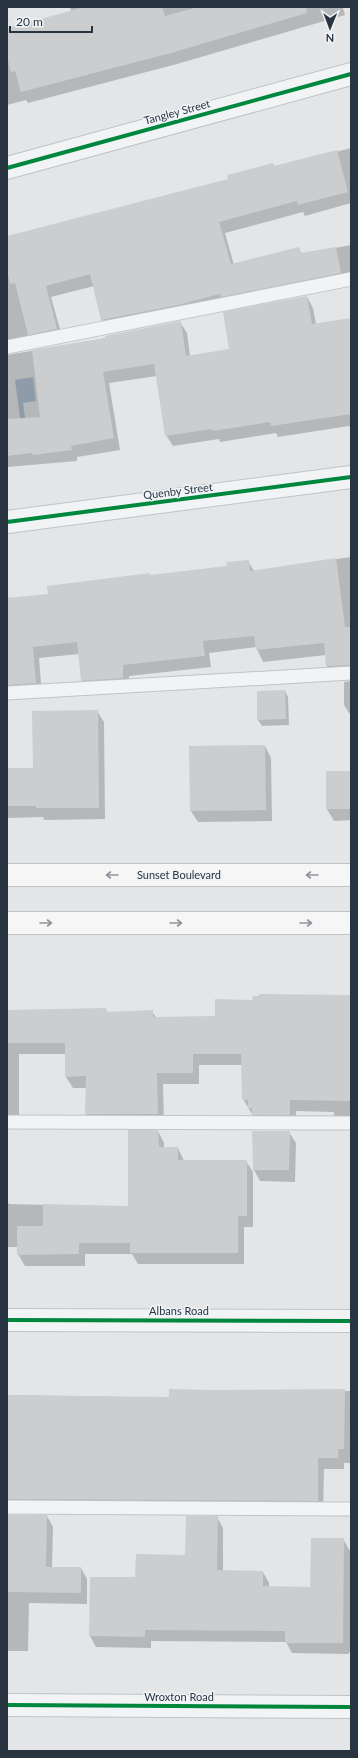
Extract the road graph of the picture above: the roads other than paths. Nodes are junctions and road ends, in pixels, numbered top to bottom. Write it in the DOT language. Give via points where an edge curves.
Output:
graph roads {
  1 [pos="351,74"];
  2 [pos="7,168"];
  3 [pos="351,279"];
  4 [pos="7,347"];
  5 [pos="351,477"];
  6 [pos="7,522"];
  7 [pos="351,673"];
  8 [pos="7,693"];
  9 [pos="7,875"];
  10 [pos="351,875"];
  11 [pos="7,923"];
  12 [pos="351,923"];
  13 [pos="7,1122"];
  14 [pos="351,1122"];
  15 [pos="7,1320"];
  16 [pos="351,1321"];
  17 [pos="7,1507"];
  18 [pos="351,1509"];
  19 [pos="7,1705"];
  20 [pos="351,1707"];
  1 -- 2 [label="street, Tangley Street"];
  3 -- 4 [label="lane"];
  5 -- 6 [label="street, Quenby Street"];
  7 -- 8 [label="lane"];
  10 -- 9 [label="street, Sunset Boulevard, one-way"];
  11 -- 12 [label="street, one-way"];
  13 -- 14 [label="lane"];
  15 -- 16 [label="street, Albans Road"];
  17 -- 18 [label="lane"];
  19 -- 20 [label="street, Wroxton Road"];
}
